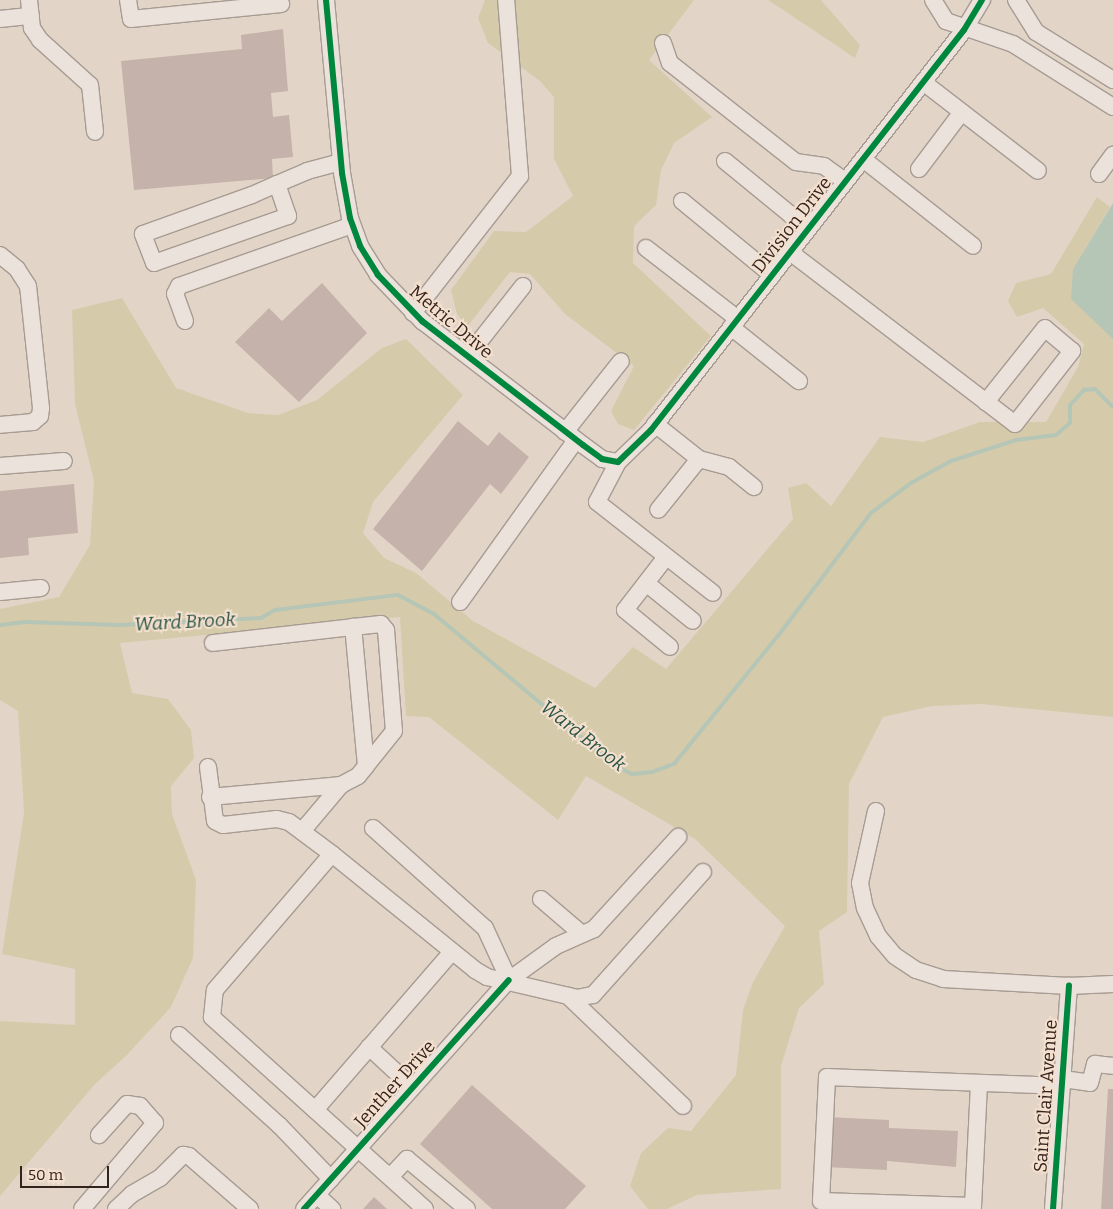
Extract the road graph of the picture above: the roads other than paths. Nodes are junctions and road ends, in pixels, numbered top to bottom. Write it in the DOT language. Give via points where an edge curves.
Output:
graph roads {
  1 [pos="128,0"];
  2 [pos="326,0"];
  3 [pos="506,0"];
  4 [pos="933,0"];
  5 [pos="982,0"];
  6 [pos="1016,0"];
  7 [pos="280,4"];
  8 [pos="30,8"];
  9 [pos="0,19"];
  10 [pos="964,30"];
  11 [pos="664,43"];
  12 [pos="1113,80"];
  13 [pos="923,82"];
  14 [pos="1113,107"];
  15 [pos="962,112"];
  16 [pos="95,132"];
  17 [pos="1113,155"];
  18 [pos="862,159"];
  19 [pos="724,161"];
  20 [pos="341,162"];
  21 [pos="919,169"];
  22 [pos="1038,171"];
  23 [pos="1099,174"];
  24 [pos="845,181"];
  25 [pos="277,184"];
  26 [pos="682,201"];
  27 [pos="352,225"];
  28 [pos="808,230"];
  29 [pos="973,246"];
  30 [pos="646,248"];
  31 [pos="790,252"];
  32 [pos="0,255"];
  33 [pos="772,275"];
  34 [pos="523,286"];
  35 [pos="413,313"];
  36 [pos="185,321"];
  37 [pos="735,323"];
  38 [pos="468,356"];
  39 [pos="621,361"];
  40 [pos="799,381"];
  41 [pos="986,402"];
  42 [pos="656,424"];
  43 [pos="0,425"];
  44 [pos="571,436"];
  45 [pos="700,459"];
  46 [pos="64,461"];
  47 [pos="618,462"];
  48 [pos="0,466"];
  49 [pos="754,487"];
  50 [pos="658,510"];
  51 [pos="666,557"];
  52 [pos="646,583"];
  53 [pos="41,588"];
  54 [pos="0,592"];
  55 [pos="713,594"];
  56 [pos="460,602"];
  57 [pos="693,621"];
  58 [pos="353,628"];
  59 [pos="212,643"];
  60 [pos="670,647"];
  61 [pos="366,766"];
  62 [pos="208,767"];
  63 [pos="341,784"];
  64 [pos="210,796"];
  65 [pos="876,811"];
  66 [pos="373,828"];
  67 [pos="303,830"];
  68 [pos="678,837"];
  69 [pos="332,854"];
  70 [pos="703,872"];
  71 [pos="541,899"];
  72 [pos="582,934"];
  73 [pos="451,953"];
  74 [pos="509,980"];
  75 [pos="1113,984"];
  76 [pos="1069,986"];
  77 [pos="568,996"];
  78 [pos="179,1035"];
  79 [pos="369,1047"];
  80 [pos="1113,1066"];
  81 [pos="1062,1083"];
  82 [pos="979,1084"];
  83 [pos="412,1087"];
  84 [pos="683,1106"];
  85 [pos="315,1110"];
  86 [pos="99,1135"];
  87 [pos="358,1148"];
  88 [pos="390,1178"];
  89 [pos="331,1179"];
  90 [pos="317,1195"];
  91 [pos="82,1209"];
  92 [pos="116,1209"];
  93 [pos="250,1209"];
  94 [pos="304,1209"];
  95 [pos="332,1209"];
  96 [pos="425,1209"];
  97 [pos="467,1209"];
  98 [pos="1054,1209"];
  1 -- 7 [label="street" via="131,19"];
  2 -- 20 [label="street, Metric Drive"];
  3 -- 35 [label="street" via="520,176"];
  4 -- 10 [label="street" via="946,21"];
  5 -- 10 [label="street, Division Drive"];
  6 -- 12 [label="street" via="1036,32"];
  8 -- 9 [label="street"];
  8 -- 16 [label="street" via="32,28 40,40 90,85"];
  10 -- 13 [label="street, Division Drive"];
  10 -- 14 [label="street" via="1013,44"];
  11 -- 24 [label="street" via="670,64 796,162 824,166"];
  13 -- 15 [label="street"];
  13 -- 18 [label="street, Division Drive"];
  15 -- 21 [label="street"];
  15 -- 22 [label="street"];
  17 -- 23 [label="street"];
  18 -- 24 [label="street, Division Drive"];
  18 -- 29 [label="street"];
  19 -- 28 [label="street"];
  20 -- 25 [label="street"];
  20 -- 27 [label="street, Metric Drive"];
  24 -- 28 [label="street, Division Drive"];
  25 -- 25 [label="street" via="143,234 154,263 288,216"];
  26 -- 33 [label="street"];
  27 -- 35 [label="street, Metric Drive" via="378,275"];
  27 -- 36 [label="street" via="179,286 175,294"];
  28 -- 31 [label="street, Division Drive"];
  30 -- 37 [label="street"];
  31 -- 33 [label="street, Division Drive"];
  31 -- 41 [label="street"];
  32 -- 43 [label="street" via="17,269 28,286 40,416 33,422"];
  33 -- 37 [label="street, Division Drive"];
  34 -- 38 [label="street"];
  35 -- 38 [label="street, Metric Drive"];
  37 -- 40 [label="street"];
  37 -- 42 [label="street, Division Drive"];
  38 -- 44 [label="street, Metric Drive"];
  39 -- 44 [label="street"];
  41 -- 41 [label="street" via="1015,424 1072,351 1045,328"];
  42 -- 45 [label="street"];
  42 -- 47 [label="street, Division Drive"];
  44 -- 47 [label="street, Metric Drive" via="602,459"];
  44 -- 56 [label="street"];
  45 -- 49 [label="street" via="729,467"];
  45 -- 50 [label="street"];
  46 -- 48 [label="street"];
  47 -- 51 [label="street, Division Drive" via="597,502"];
  51 -- 52 [label="street"];
  51 -- 55 [label="street"];
  52 -- 57 [label="street"];
  52 -- 60 [label="street" via="625,610"];
  53 -- 54 [label="street"];
  58 -- 59 [label="street"];
  58 -- 61 [label="street"];
  58 -- 61 [label="street" via="381,624 386,630 394,731"];
  61 -- 63 [label="street" via="358,776"];
  62 -- 64 [label="street"];
  63 -- 64 [label="street"];
  63 -- 67 [label="street"];
  64 -- 67 [label="street" via="215,821 223,825 277,819"];
  65 -- 76 [label="street" via="860,883 865,908 878,936 895,956 916,970 943,979"];
  66 -- 74 [label="street" via="486,928"];
  67 -- 69 [label="street"];
  68 -- 72 [label="street, Jenther Drive" via="594,929"];
  69 -- 73 [label="street"];
  69 -- 85 [label="street" via="215,990 211,1006 212,1017"];
  70 -- 77 [label="street" via="593,995"];
  71 -- 72 [label="street"];
  72 -- 74 [label="street, Jenther Drive" via="556,946"];
  73 -- 74 [label="street" via="488,977"];
  73 -- 79 [label="street"];
  74 -- 77 [label="street"];
  74 -- 83 [label="street, Jenther Drive"];
  75 -- 76 [label="street"];
  76 -- 81 [label="street, Saint Clair Avenue"];
  77 -- 84 [label="street"];
  78 -- 89 [label="street" via="279,1125"];
  79 -- 83 [label="street"];
  79 -- 85 [label="street"];
  80 -- 81 [label="street" via="1095,1064 1090,1084"];
  81 -- 82 [label="street"];
  81 -- 98 [label="street, Saint Clair Avenue"];
  82 -- 82 [label="street" via="827,1077 821,1201 973,1206"];
  83 -- 87 [label="street, Jenther Drive"];
  85 -- 87 [label="street"];
  86 -- 91 [label="street" via="131,1103 140,1106 156,1123"];
  87 -- 88 [label="street"];
  87 -- 89 [label="street, Jenther Drive"];
  88 -- 96 [label="street"];
  88 -- 97 [label="street" via="407,1159"];
  89 -- 90 [label="street, Jenther Drive"];
  90 -- 94 [label="street, Jenther Drive"];
  90 -- 95 [label="street"];
  92 -- 93 [label="street" via="132,1194 160,1178 183,1155 190,1156"];
}
